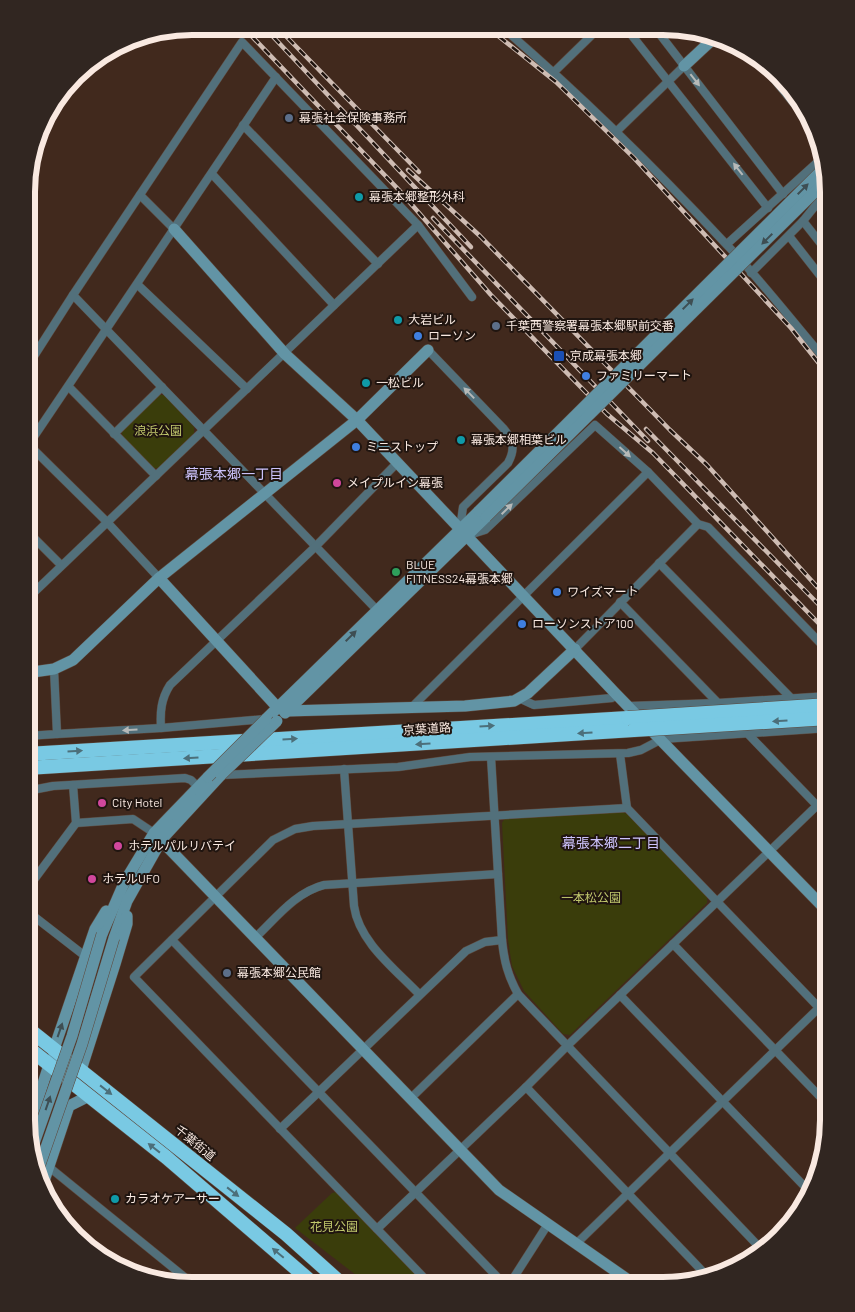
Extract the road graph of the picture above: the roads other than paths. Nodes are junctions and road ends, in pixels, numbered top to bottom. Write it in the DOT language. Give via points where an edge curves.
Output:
graph roads {
  1 [pos="511,35"];
  2 [pos="593,35"];
  3 [pos="632,35"];
  4 [pos="660,35"];
  5 [pos="710,42"];
  6 [pos="684,66"];
  7 [pos="554,72"];
  8 [pos="276,77"];
  9 [pos="668,81"];
  10 [pos="243,125"];
  11 [pos="617,131"];
  12 [pos="819,172"];
  13 [pos="212,174"];
  14 [pos="819,174"];
  15 [pos="783,194"];
  16 [pos="140,195"];
  17 [pos="820,200"];
  18 [pos="768,208"];
  19 [pos="803,221"];
  20 [pos="418,225"];
  21 [pos="174,229"];
  22 [pos="789,236"];
  23 [pos="820,243"];
  24 [pos="727,244"];
  25 [pos="378,264"];
  26 [pos="751,273"];
  27 [pos="820,276"];
  28 [pos="138,285"];
  29 [pos="74,295"];
  30 [pos="472,297"];
  31 [pos="334,305"];
  32 [pos="107,331"];
  33 [pos="428,350"];
  34 [pos="285,354"];
  35 [pos="820,354"];
  36 [pos="35,355"];
  37 [pos="69,387"];
  38 [pos="162,387"];
  39 [pos="247,389"];
  40 [pos="357,420"];
  41 [pos="203,430"];
  42 [pos="114,434"];
  43 [pos="35,435"];
  44 [pos="35,452"];
  45 [pos="397,463"];
  46 [pos="648,472"];
  47 [pos="156,476"];
  48 [pos="264,493"];
  49 [pos="107,522"];
  50 [pos="698,524"];
  51 [pos="464,532"];
  52 [pos="35,539"];
  53 [pos="315,547"];
  54 [pos="659,563"];
  55 [pos="61,565"];
  56 [pos="159,578"];
  57 [pos="35,591"];
  58 [pos="523,595"];
  59 [pos="620,602"];
  60 [pos="376,610"];
  61 [pos="216,639"];
  62 [pos="820,643"];
  63 [pos="574,649"];
  64 [pos="54,669"];
  65 [pos="35,672"];
  66 [pos="616,694"];
  67 [pos="820,696"];
  68 [pos="791,698"];
  69 [pos="521,699"];
  70 [pos="718,703"];
  71 [pos="413,706"];
  72 [pos="820,706"];
  73 [pos="283,709"];
  74 [pos="630,718"];
  75 [pos="272,720"];
  76 [pos="820,725"];
  77 [pos="820,726"];
  78 [pos="161,728"];
  79 [pos="747,733"];
  80 [pos="57,734"];
  81 [pos="35,735"];
  82 [pos="662,739"];
  83 [pos="35,754"];
  84 [pos="620,754"];
  85 [pos="492,757"];
  86 [pos="90,764"];
  87 [pos="35,767"];
  88 [pos="344,769"];
  89 [pos="35,775"];
  90 [pos="221,775"];
  91 [pos="73,785"];
  92 [pos="198,787"];
  93 [pos="35,789"];
  94 [pos="820,802"];
  95 [pos="817,805"];
  96 [pos="626,808"];
  97 [pos="820,808"];
  98 [pos="495,815"];
  99 [pos="76,823"];
  100 [pos="349,824"];
  101 [pos="158,836"];
  102 [pos="770,851"];
  103 [pos="498,874"];
  104 [pos="35,878"];
  105 [pos="352,884"];
  106 [pos="217,897"];
  107 [pos="122,901"];
  108 [pos="717,901"];
  109 [pos="820,904"];
  110 [pos="35,917"];
  111 [pos="256,937"];
  112 [pos="172,940"];
  113 [pos="502,940"];
  114 [pos="673,944"];
  115 [pos="85,956"];
  116 [pos="420,994"];
  117 [pos="518,994"];
  118 [pos="620,995"];
  119 [pos="820,1008"];
  120 [pos="35,1034"];
  121 [pos="567,1046"];
  122 [pos="54,1049"];
  123 [pos="364,1049"];
  124 [pos="775,1050"];
  125 [pos="35,1054"];
  126 [pos="48,1065"];
  127 [pos="81,1070"];
  128 [pos="62,1076"];
  129 [pos="526,1087"];
  130 [pos="318,1092"];
  131 [pos="89,1096"];
  132 [pos="820,1097"];
  133 [pos="410,1098"];
  134 [pos="723,1102"];
  135 [pos="35,1107"];
  136 [pos="280,1129"];
  137 [pos="36,1137"];
  138 [pos="460,1149"];
  139 [pos="669,1153"];
  140 [pos="41,1162"];
  141 [pos="49,1166"];
  142 [pos="46,1176"];
  143 [pos="805,1187"];
  144 [pos="415,1192"];
  145 [pos="627,1192"];
  146 [pos="548,1224"];
  147 [pos="377,1229"];
  148 [pos="576,1244"];
  149 [pos="758,1246"];
  150 [pos="703,1272"];
  151 [pos="184,1277"];
  152 [pos="306,1277"];
  153 [pos="334,1277"];
  154 [pos="423,1277"];
  155 [pos="497,1277"];
  156 [pos="514,1277"];
  157 [pos="624,1277"];
  1 -- 7 [label="street"];
  2 -- 7 [label="street"];
  3 -- 9 [label="street"];
  4 -- 6 [label="street"];
  5 -- 6 [label="street"];
  6 -- 9 [label="street"];
  6 -- 15 [label="street, one-way"];
  7 -- 11 [label="street"];
  8 -- 10 [label="street"];
  8 -- 16 [label="street" via="242,42"];
  8 -- 20 [label="street"];
  9 -- 11 [label="street"];
  18 -- 9 [label="street, one-way"];
  10 -- 13 [label="street"];
  10 -- 25 [label="street"];
  11 -- 24 [label="street"];
  12 -- 15 [label="street, one-way"];
  13 -- 21 [label="street"];
  13 -- 31 [label="street"];
  14 -- 51 [label="street, bridge"];
  15 -- 18 [label="street"];
  16 -- 21 [label="street"];
  16 -- 29 [label="street"];
  17 -- 19 [label="street"];
  18 -- 24 [label="street"];
  19 -- 22 [label="street"];
  19 -- 23 [label="street"];
  20 -- 25 [label="street"];
  20 -- 30 [label="street"];
  21 -- 28 [label="street"];
  21 -- 34 [label="street"];
  22 -- 26 [label="street"];
  22 -- 27 [label="street"];
  24 -- 26 [label="street"];
  25 -- 31 [label="street"];
  26 -- 35 [label="street"];
  28 -- 32 [label="street"];
  28 -- 39 [label="street"];
  29 -- 32 [label="street"];
  29 -- 36 [label="street"];
  31 -- 34 [label="street"];
  32 -- 37 [label="street"];
  32 -- 38 [label="street"];
  33 -- 40 [label="street"];
  51 -- 33 [label="street, one-way" via="463,507 508,462 513,448 511,438 503,428"];
  34 -- 39 [label="street"];
  34 -- 40 [label="street"];
  37 -- 42 [label="street"];
  37 -- 43 [label="street"];
  38 -- 41 [label="street"];
  38 -- 42 [label="street"];
  39 -- 41 [label="street"];
  40 -- 45 [label="street"];
  40 -- 48 [label="street"];
  41 -- 47 [label="street"];
  41 -- 48 [label="street"];
  42 -- 47 [label="street"];
  44 -- 49 [label="street"];
  45 -- 51 [label="street"];
  45 -- 53 [label="street"];
  46 -- 50 [label="street"];
  51 -- 46 [label="street, one-way" via="485,530 595,425"];
  46 -- 58 [label="street"];
  47 -- 49 [label="street"];
  48 -- 53 [label="street"];
  48 -- 56 [label="street"];
  49 -- 55 [label="street"];
  49 -- 56 [label="street"];
  50 -- 54 [label="street"];
  50 -- 62 [label="street" via="708,527"];
  51 -- 58 [label="street"];
  51 -- 60 [label="street"];
  51 -- 73 [label="street"];
  52 -- 55 [label="street"];
  53 -- 60 [label="street"];
  53 -- 61 [label="street"];
  54 -- 59 [label="street"];
  54 -- 68 [label="street"];
  55 -- 57 [label="street"];
  56 -- 61 [label="street"];
  56 -- 64 [label="street" via="80,654"];
  58 -- 63 [label="street"];
  58 -- 71 [label="street"];
  59 -- 63 [label="street"];
  59 -- 70 [label="street"];
  73 -- 60 [label="street, one-way"];
  61 -- 73 [label="street"];
  61 -- 78 [label="street" via="170,685 161,707"];
  63 -- 66 [label="street"];
  63 -- 69 [label="street"];
  64 -- 65 [label="street"];
  64 -- 80 [label="street"];
  66 -- 69 [label="street" via="612,698 534,705"];
  66 -- 74 [label="street"];
  67 -- 68 [label="street"];
  68 -- 70 [label="street"];
  69 -- 71 [label="street" via="465,706"];
  70 -- 74 [label="street"];
  71 -- 73 [label="street"];
  72 -- 74 [label="highway, 京葉道路, bridge"];
  73 -- 75 [label="street"];
  76 -- 74 [label="highway, 京葉道路, one-way, bridge"];
  74 -- 82 [label="street"];
  83 -- 74 [label="highway, 京葉道路, one-way"];
  74 -- 86 [label="highway, 京葉道路, one-way"];
  75 -- 78 [label="street"];
  75 -- 90 [label="street, bridge"];
  75 -- 92 [label="street, bridge"];
  77 -- 79 [label="street"];
  78 -- 80 [label="street, one-way"];
  79 -- 82 [label="street"];
  79 -- 95 [label="street"];
  80 -- 81 [label="street"];
  82 -- 84 [label="street" via="641,750"];
  82 -- 102 [label="street"];
  84 -- 85 [label="street"];
  84 -- 96 [label="street"];
  85 -- 88 [label="street"];
  85 -- 98 [label="street"];
  86 -- 87 [label="highway, 京葉道路"];
  86 -- 89 [label="highway" via="78,770"];
  88 -- 90 [label="street"];
  88 -- 100 [label="street"];
  90 -- 101 [label="street"];
  91 -- 92 [label="street" via="185,778"];
  91 -- 93 [label="street"];
  91 -- 99 [label="street"];
  92 -- 101 [label="street"];
  94 -- 95 [label="street"];
  95 -- 97 [label="street"];
  95 -- 102 [label="street"];
  96 -- 98 [label="street"];
  96 -- 108 [label="street"];
  98 -- 100 [label="street"];
  98 -- 103 [label="street"];
  99 -- 101 [label="street" via="133,819"];
  99 -- 104 [label="street"];
  100 -- 105 [label="street"];
  100 -- 106 [label="street" via="304,827 282,835 273,840"];
  101 -- 106 [label="street"];
  101 -- 107 [label="street"];
  102 -- 108 [label="street"];
  102 -- 109 [label="street"];
  103 -- 105 [label="street"];
  103 -- 113 [label="street"];
  105 -- 111 [label="street" via="324,885 310,890 298,897"];
  105 -- 116 [label="street" via="355,913 364,936"];
  106 -- 111 [label="street"];
  106 -- 112 [label="street"];
  107 -- 115 [label="street" via="107,909"];
  107 -- 127 [label="street" via="127,924"];
  137 -- 107 [label="street, one-way, bridge" via="72,1036 102,934"];
  107 -- 140 [label="street, bridge" via="82,1044"];
  108 -- 114 [label="street"];
  108 -- 119 [label="street"];
  110 -- 115 [label="street"];
  111 -- 123 [label="street"];
  112 -- 130 [label="street"];
  112 -- 136 [label="street" via="134,977"];
  113 -- 116 [label="street" via="485,942 466,951"];
  113 -- 117 [label="street" via="506,967"];
  114 -- 118 [label="street"];
  114 -- 124 [label="street"];
  122 -- 115 [label="street, one-way"];
  116 -- 123 [label="street"];
  117 -- 121 [label="street"];
  117 -- 133 [label="street"];
  118 -- 121 [label="street"];
  118 -- 134 [label="street"];
  119 -- 124 [label="street"];
  120 -- 122 [label="highway, 千葉街道"];
  121 -- 129 [label="street"];
  121 -- 139 [label="street"];
  122 -- 127 [label="highway, 千葉街道"];
  122 -- 128 [label="street"];
  123 -- 130 [label="street"];
  123 -- 133 [label="street"];
  124 -- 132 [label="street"];
  124 -- 134 [label="street"];
  125 -- 126 [label="highway"];
  126 -- 128 [label="highway"];
  126 -- 135 [label="street"];
  127 -- 153 [label="highway, 千葉街道, one-way" via="286,1234"];
  128 -- 131 [label="highway"];
  129 -- 138 [label="street"];
  129 -- 145 [label="street"];
  130 -- 136 [label="street"];
  130 -- 144 [label="street"];
  131 -- 141 [label="street" via="69,1106"];
  152 -- 131 [label="highway, one-way" via="166,1157"];
  133 -- 138 [label="street"];
  134 -- 139 [label="street"];
  134 -- 143 [label="street"];
  136 -- 147 [label="street"];
  138 -- 144 [label="street"];
  138 -- 146 [label="street" via="499,1190"];
  139 -- 145 [label="street"];
  139 -- 149 [label="street"];
  141 -- 142 [label="street"];
  141 -- 151 [label="street"];
  144 -- 147 [label="street"];
  144 -- 155 [label="street"];
  145 -- 148 [label="street"];
  145 -- 150 [label="street"];
  146 -- 148 [label="street"];
  146 -- 156 [label="street"];
  147 -- 154 [label="street"];
  148 -- 157 [label="street"];
}
